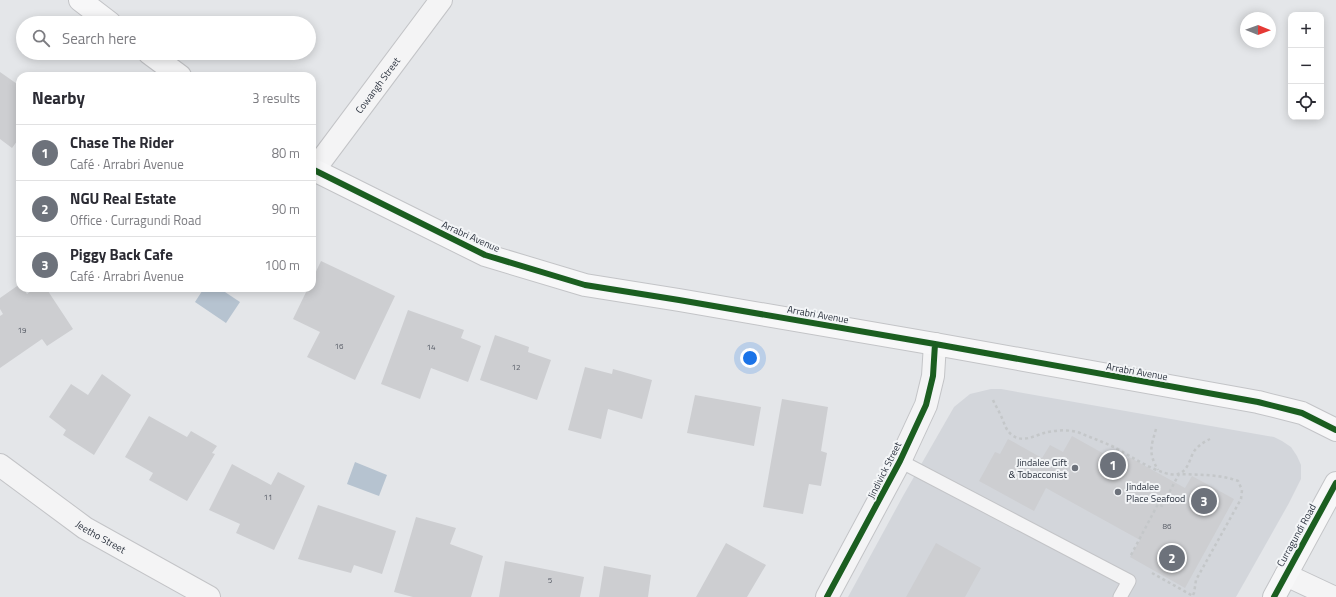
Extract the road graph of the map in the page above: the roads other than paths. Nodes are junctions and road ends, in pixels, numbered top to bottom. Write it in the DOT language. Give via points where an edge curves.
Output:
graph roads {
  1 [pos="80,0"];
  2 [pos="441,0"];
  3 [pos="101,16"];
  4 [pos="158,60"];
  5 [pos="175,72"];
  6 [pos="316,166"];
  7 [pos="316,171"];
  8 [pos="936,344"];
  9 [pos="1336,430"];
  10 [pos="900,461"];
  11 [pos="0,465"];
  12 [pos="1336,483"];
  13 [pos="1286,575"];
  14 [pos="209,597"];
  15 [pos="827,597"];
  16 [pos="1120,597"];
  17 [pos="1274,597"];
  18 [pos="1333,597"];
  1 -- 3 [label="street"];
  2 -- 6 [label="street, Cowangh Street"];
  4 -- 5 [label="street"];
  7 -- 8 [label="street, Arrabri Avenue" via="485,255 585,285"];
  8 -- 9 [label="street, Arrabri Avenue" via="1258,402 1302,413"];
  8 -- 10 [label="street, Jindivick Street" via="933,376 926,405"];
  10 -- 15 [label="street, Jindivick Street"];
  10 -- 16 [label="lane" via="1129,581"];
  11 -- 14 [label="street, Jeetho Street" via="85,528"];
  12 -- 13 [label="street, Curragundi Road"];
  13 -- 17 [label="street, Curragundi Road"];
  13 -- 18 [label="street"];
}
